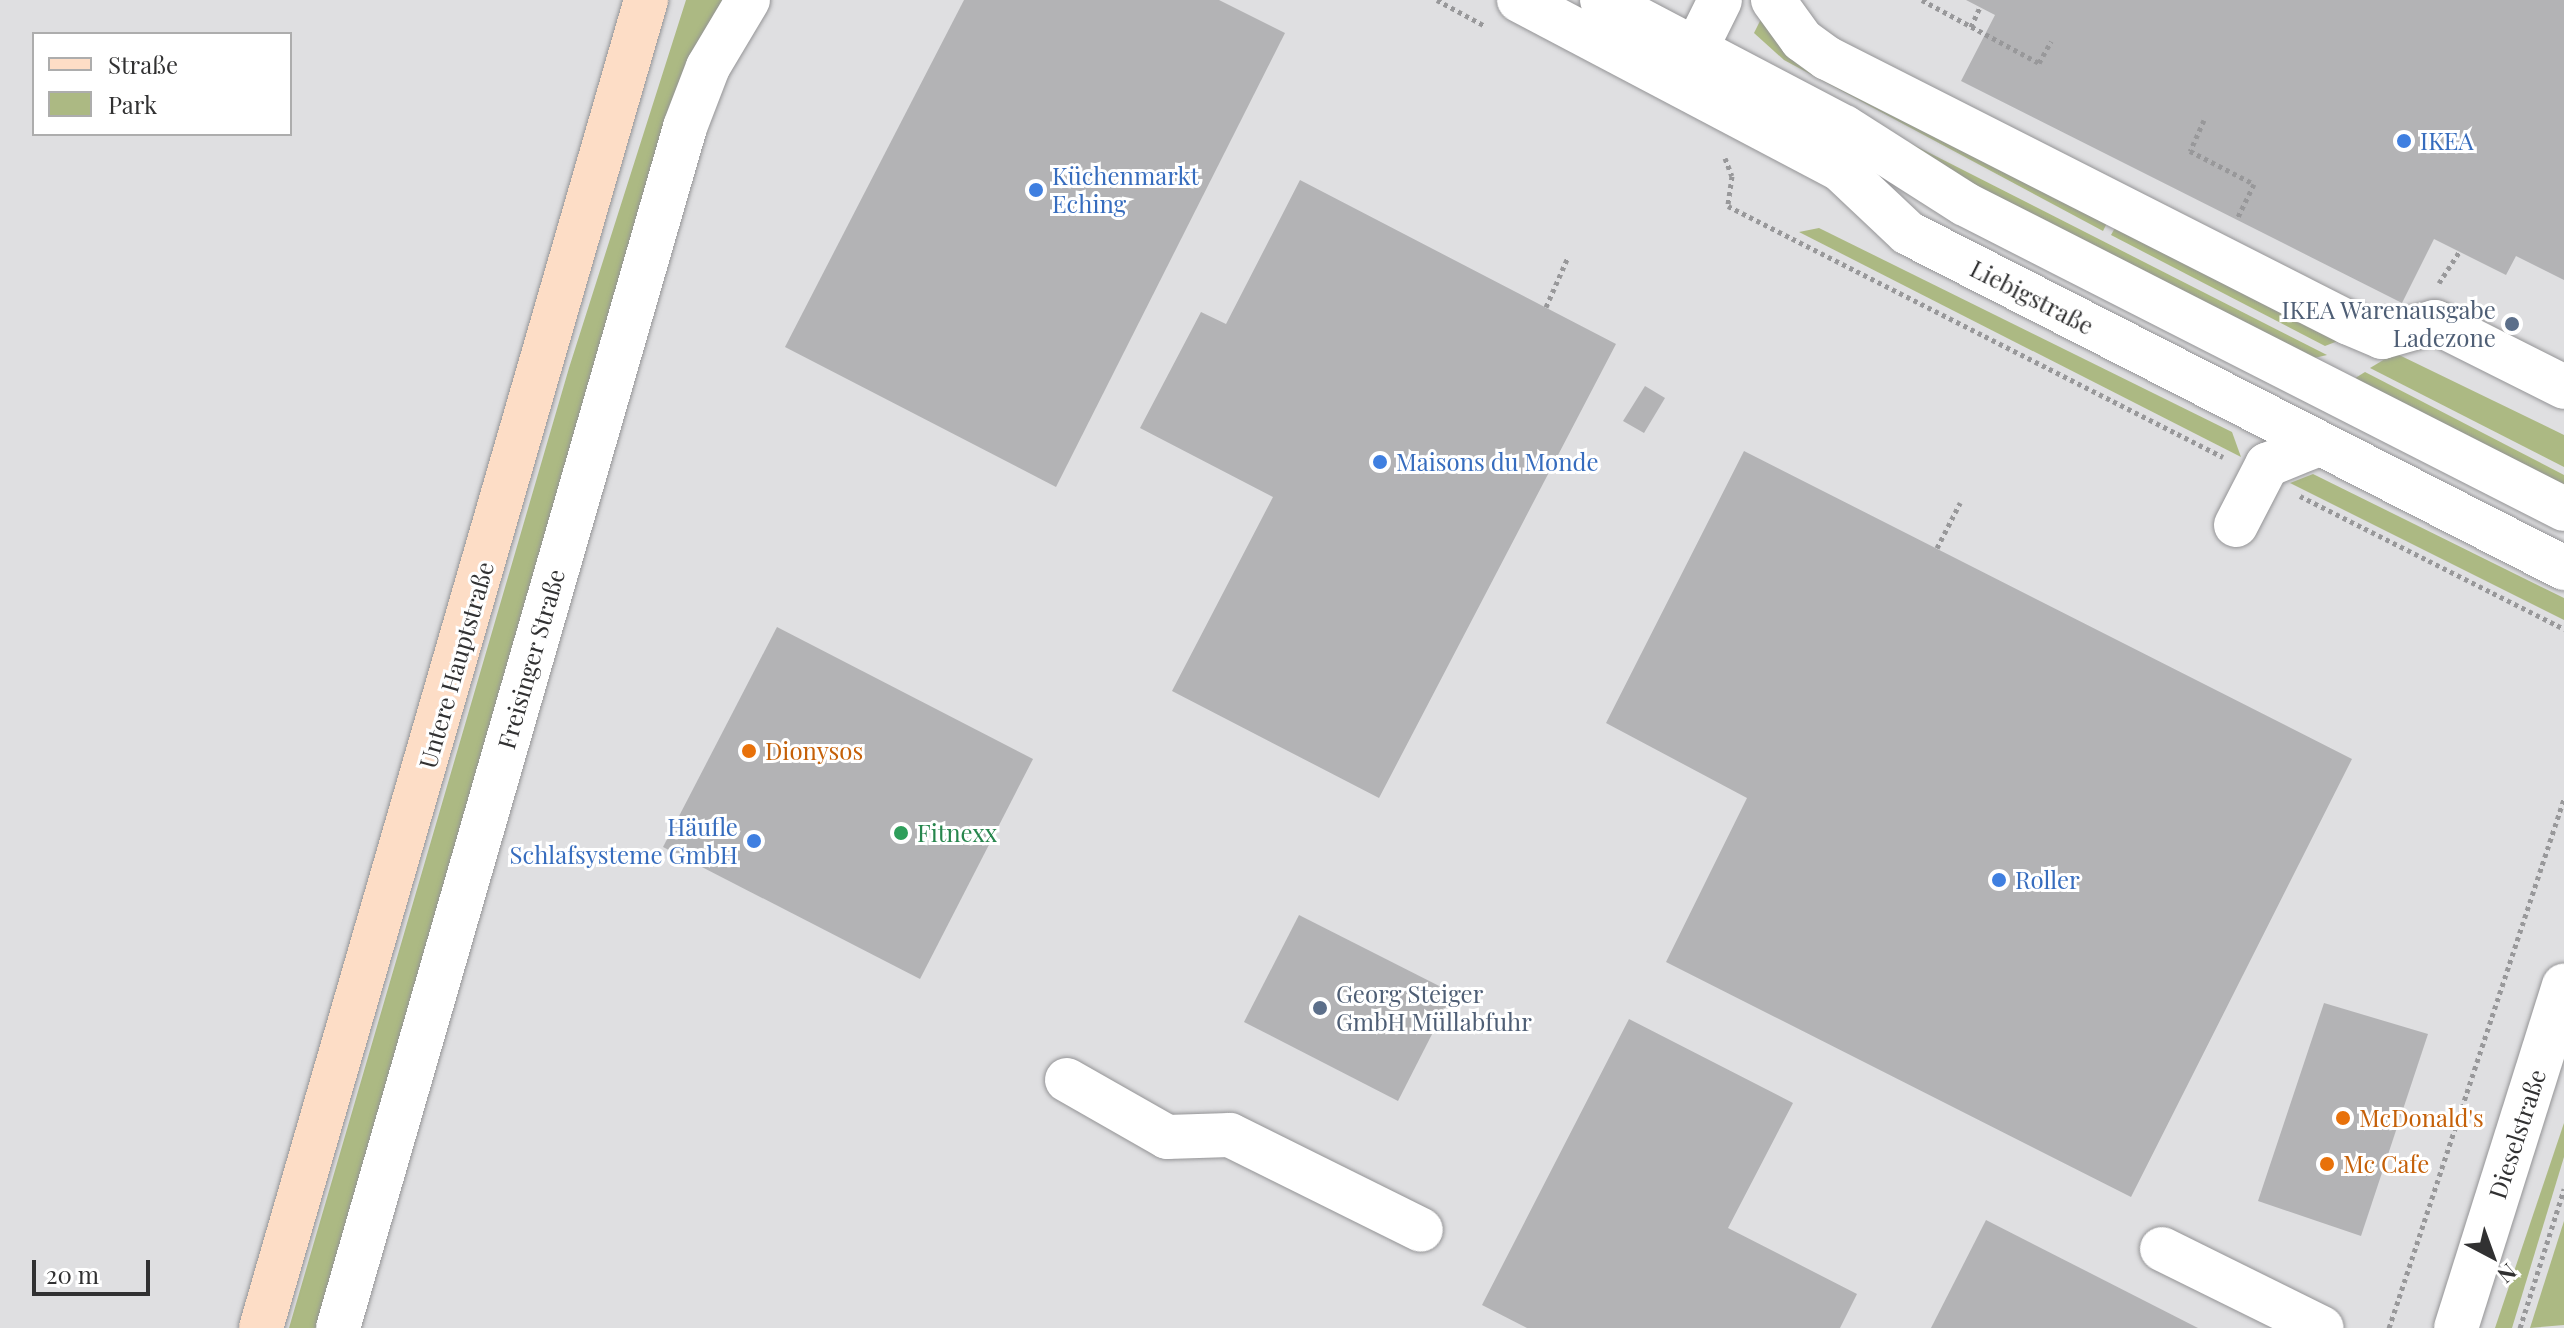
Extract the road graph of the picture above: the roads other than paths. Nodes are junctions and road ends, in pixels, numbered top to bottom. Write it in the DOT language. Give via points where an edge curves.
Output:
graph roads {
  1 [pos="646,0"];
  2 [pos="748,0"];
  3 [pos="1519,0"];
  4 [pos="1602,0"];
  5 [pos="1720,0"];
  6 [pos="1773,0"];
  7 [pos="1688,65"];
  8 [pos="2564,387"];
  9 [pos="2251,410"];
  10 [pos="2319,444"];
  11 [pos="2267,465"];
  12 [pos="2564,509"];
  13 [pos="2236,525"];
  14 [pos="2564,568"];
  15 [pos="2564,986"];
  16 [pos="2550,1075"];
  17 [pos="1067,1080"];
  18 [pos="1421,1230"];
  19 [pos="2162,1249"];
  20 [pos="261,1328"];
  21 [pos="338,1328"];
  22 [pos="2322,1328"];
  23 [pos="2456,1328"];
  1 -- 20 [label="main road, Untere Hauptstraße"];
  2 -- 21 [label="street, Freisinger Straße" via="708,67 685,127"];
  3 -- 7 [label="street, Liebigstraße"];
  4 -- 7 [label="street, Liebigstraße"];
  5 -- 7 [label="street"];
  6 -- 8 [label="street" via="1802,40 1827,58 2349,323 2382,337 2435,322"];
  7 -- 9 [label="street, Liebigstraße" via="1840,169 1908,233"];
  7 -- 12 [label="street, Liebigstraße" via="1844,127 1965,204"];
  9 -- 10 [label="street, Liebigstraße"];
  9 -- 11 [label="street"];
  10 -- 11 [label="street"];
  10 -- 14 [label="street, Liebigstraße"];
  11 -- 13 [label="street"];
  15 -- 16 [label="street, Dieselstraße"];
  16 -- 23 [label="street, Dieselstraße"];
  17 -- 18 [label="street" via="1167,1137 1230,1135"];
  19 -- 22 [label="street"];
}
